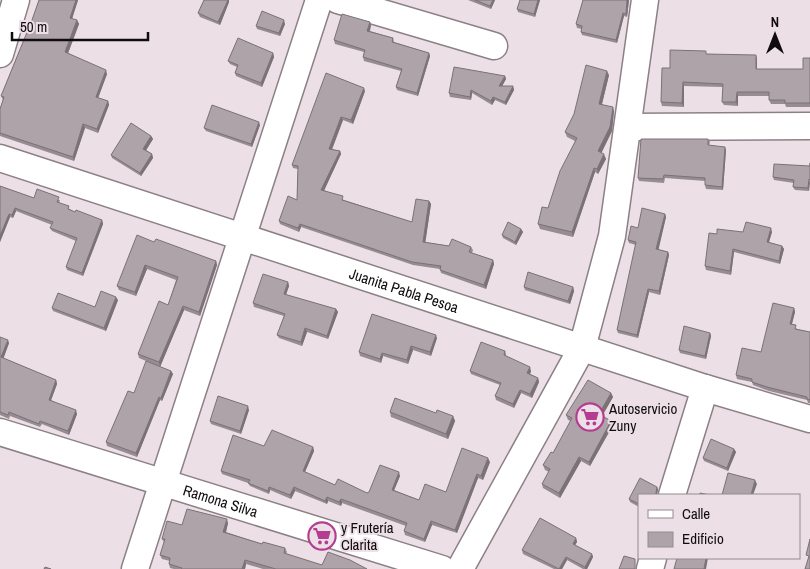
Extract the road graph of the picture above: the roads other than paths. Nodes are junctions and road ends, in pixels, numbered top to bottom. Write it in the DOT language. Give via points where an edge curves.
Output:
graph roads {
  1 [pos="16,0"];
  2 [pos="319,0"];
  3 [pos="338,0"];
  4 [pos="644,0"];
  5 [pos="494,46"];
  6 [pos="0,54"];
  7 [pos="810,126"];
  8 [pos="628,127"];
  9 [pos="0,158"];
  10 [pos="242,237"];
  11 [pos="582,348"];
  12 [pos="705,388"];
  13 [pos="810,419"];
  14 [pos="0,432"];
  15 [pos="163,482"];
  16 [pos="672,494"];
  17 [pos="135,569"];
  18 [pos="442,569"];
  19 [pos="460,569"];
  1 -- 6 [label="street"];
  2 -- 10 [label="street"];
  3 -- 5 [label="street"];
  4 -- 8 [label="street"];
  7 -- 8 [label="street"];
  8 -- 11 [label="street" via="612,236"];
  9 -- 10 [label="street, Juanita Pabla Pesoa"];
  10 -- 11 [label="street, Juanita Pabla Pesoa"];
  10 -- 15 [label="street"];
  11 -- 12 [label="street, Juanita Pabla Pesoa"];
  11 -- 19 [label="street"];
  12 -- 13 [label="street, Juanita Pabla Pesoa"];
  12 -- 16 [label="street"];
  14 -- 15 [label="street, Ramona Silva"];
  15 -- 17 [label="street"];
  15 -- 18 [label="street, Ramona Silva"];
}
